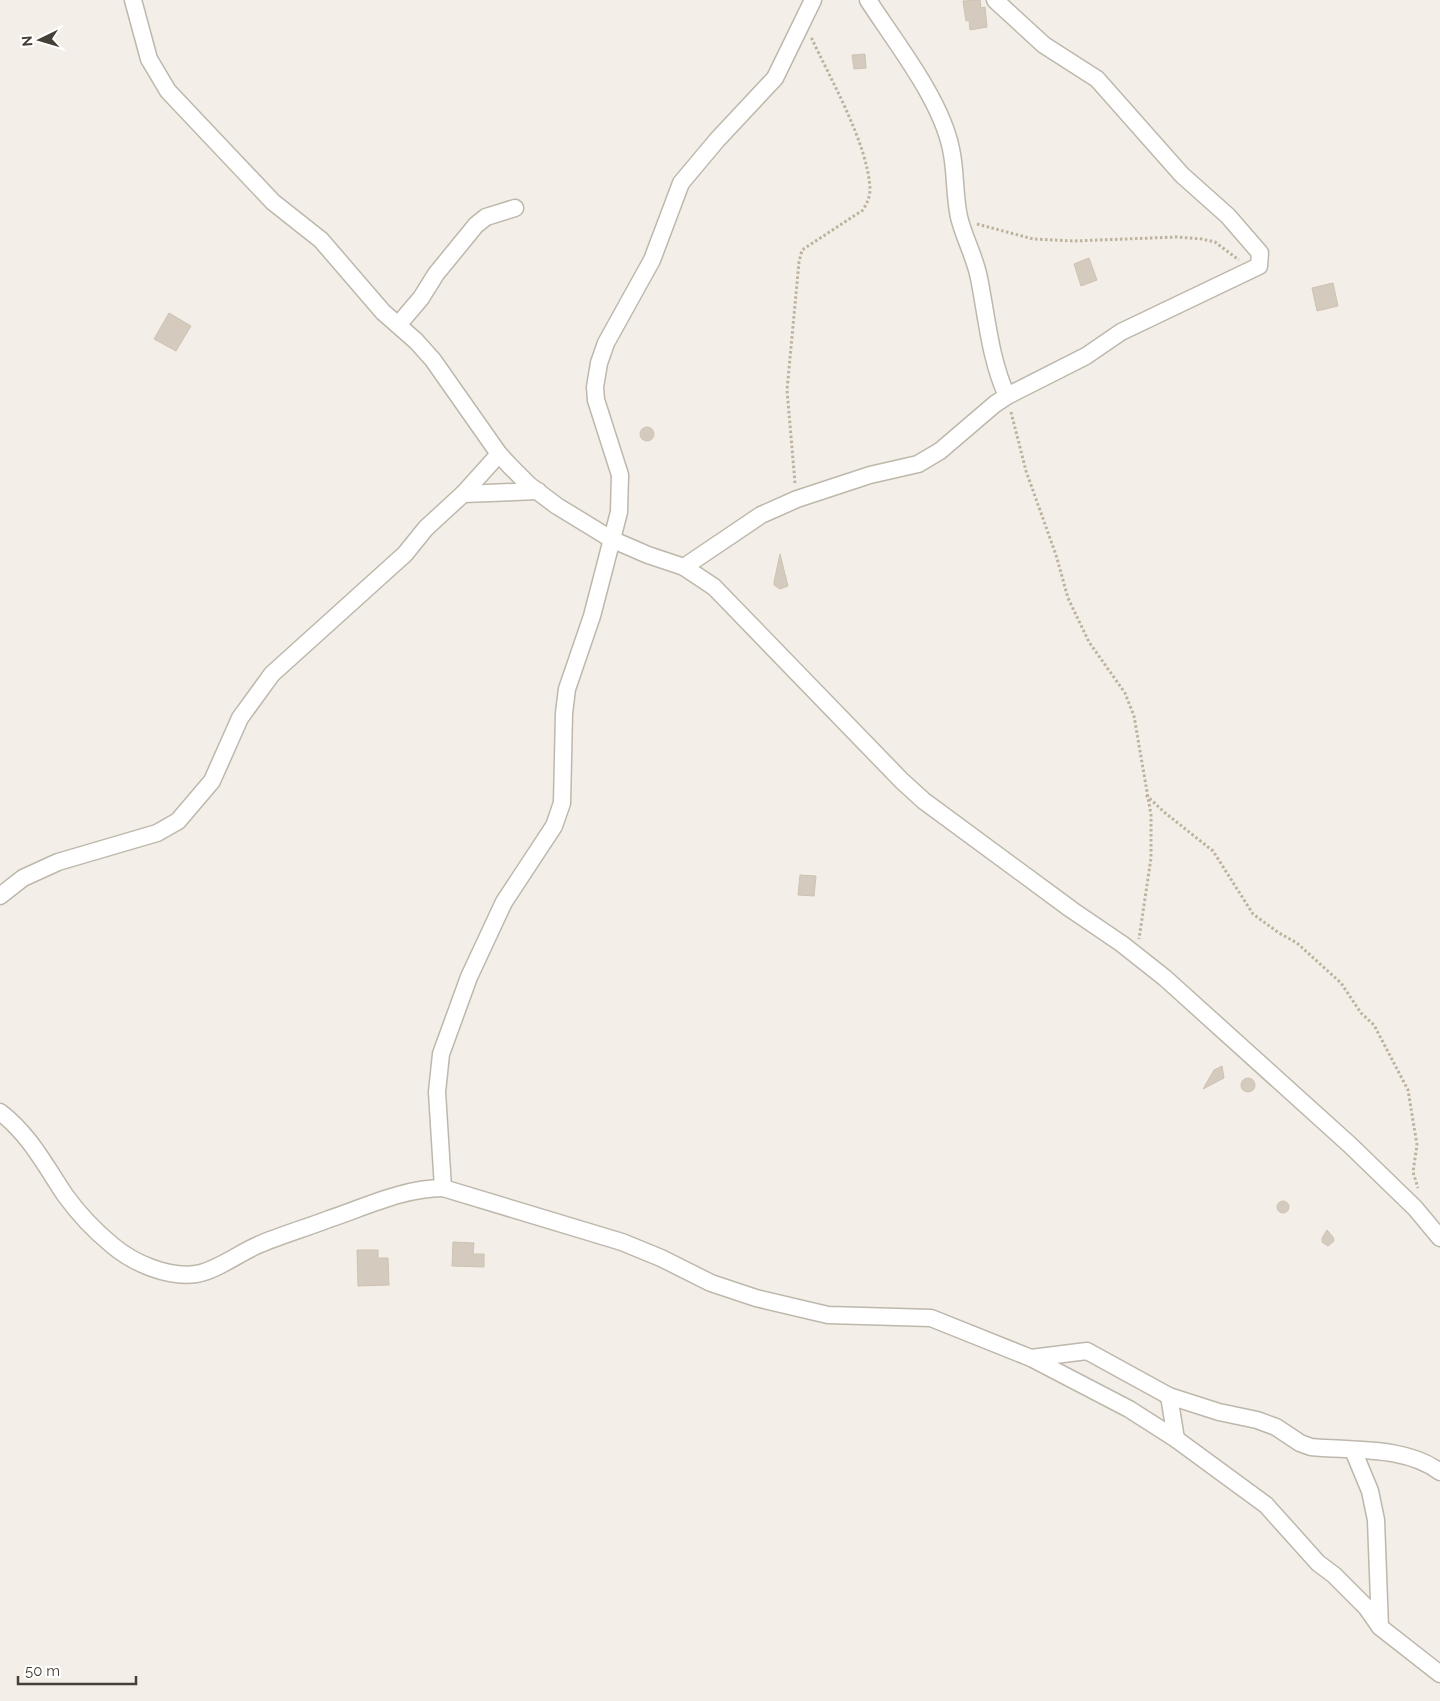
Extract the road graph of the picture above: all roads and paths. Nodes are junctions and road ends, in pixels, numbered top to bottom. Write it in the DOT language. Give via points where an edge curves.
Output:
graph roads {
  1 [pos="133,0"];
  2 [pos="813,0"];
  3 [pos="868,0"];
  4 [pos="995,0"];
  5 [pos="803,21"];
  6 [pos="515,208"];
  7 [pos="960,219"];
  8 [pos="1251,270"];
  9 [pos="398,324"];
  10 [pos="1007,396"];
  11 [pos="499,454"];
  12 [pos="538,491"];
  13 [pos="463,494"];
  14 [pos="797,499"];
  15 [pos="612,539"];
  16 [pos="684,567"];
  17 [pos="1146,795"];
  18 [pos="0,896"];
  19 [pos="1137,955"];
  20 [pos="0,1112"];
  21 [pos="442,1188"];
  22 [pos="1420,1197"];
  23 [pos="1440,1238"];
  24 [pos="1031,1358"];
  25 [pos="1169,1396"];
  26 [pos="1176,1439"];
  27 [pos="1353,1450"];
  28 [pos="1440,1472"];
  29 [pos="1380,1627"];
  30 [pos="1440,1674"];
  1 -- 9 [label="street" via="149,59 168,91 274,202 321,240 383,312"];
  2 -- 5 [label="street"];
  3 -- 7 [label="street" via="942,121 951,149 954,192"];
  4 -- 8 [label="street" via="1044,45 1096,79 1182,175 1228,216 1260,253 1259,266"];
  5 -- 14 [label="path" via="860,141 870,189 863,210 802,250 799,262 787,390"];
  5 -- 15 [label="street" via="774,78 681,183 652,260 606,343 595,387 602,423 620,475 619,512"];
  6 -- 9 [label="street" via="486,217 476,225"];
  7 -- 8 [label="path" via="1033,239 1073,241 1176,236 1202,239 1228,250"];
  7 -- 10 [label="street" via="977,268 995,365"];
  8 -- 10 [label="street" via="1121,332 1086,356"];
  9 -- 11 [label="street" via="433,360"];
  10 -- 14 [label="street" via="940,451 918,464 870,475"];
  10 -- 17 [label="path" via="1026,471 1068,598 1089,642 1124,693 1134,716"];
  11 -- 12 [label="street"];
  11 -- 13 [label="street"];
  12 -- 13 [label="street"];
  12 -- 15 [label="street"];
  13 -- 18 [label="street" via="426,528 404,554 272,674 240,718 212,781 178,821 157,833 58,862 23,878"];
  14 -- 16 [label="street" via="761,515"];
  15 -- 16 [label="street" via="648,556"];
  15 -- 21 [label="street" via="592,616 566,695 562,803 554,826 504,902 469,977 441,1054 437,1092"];
  16 -- 19 [label="street" via="714,587 740,611 924,802"];
  17 -- 19 [label="path" via="1151,814 1151,858"];
  17 -- 22 [label="path" via="1212,851 1253,914 1298,943 1341,983 1361,1013 1374,1025 1408,1090 1417,1145 1413,1172"];
  19 -- 23 [label="street" via="1350,1145 1415,1208"];
  20 -- 21 [label="street" via="13,1122 36,1150 66,1196 113,1246 136,1260 172,1273 206,1271 260,1244 390,1198"];
  21 -- 24 [label="street" via="622,1242 711,1283 756,1298 828,1315 931,1318"];
  24 -- 25 [label="street" via="1087,1351"];
  24 -- 26 [label="street" via="1129,1409"];
  25 -- 26 [label="street"];
  25 -- 27 [label="street" via="1257,1420 1311,1447"];
  26 -- 29 [label="street" via="1266,1505 1318,1562 1366,1607"];
  27 -- 28 [label="street" via="1399,1455 1430,1465"];
  27 -- 29 [label="street" via="1370,1491 1376,1520"];
  29 -- 30 [label="street"];
}
